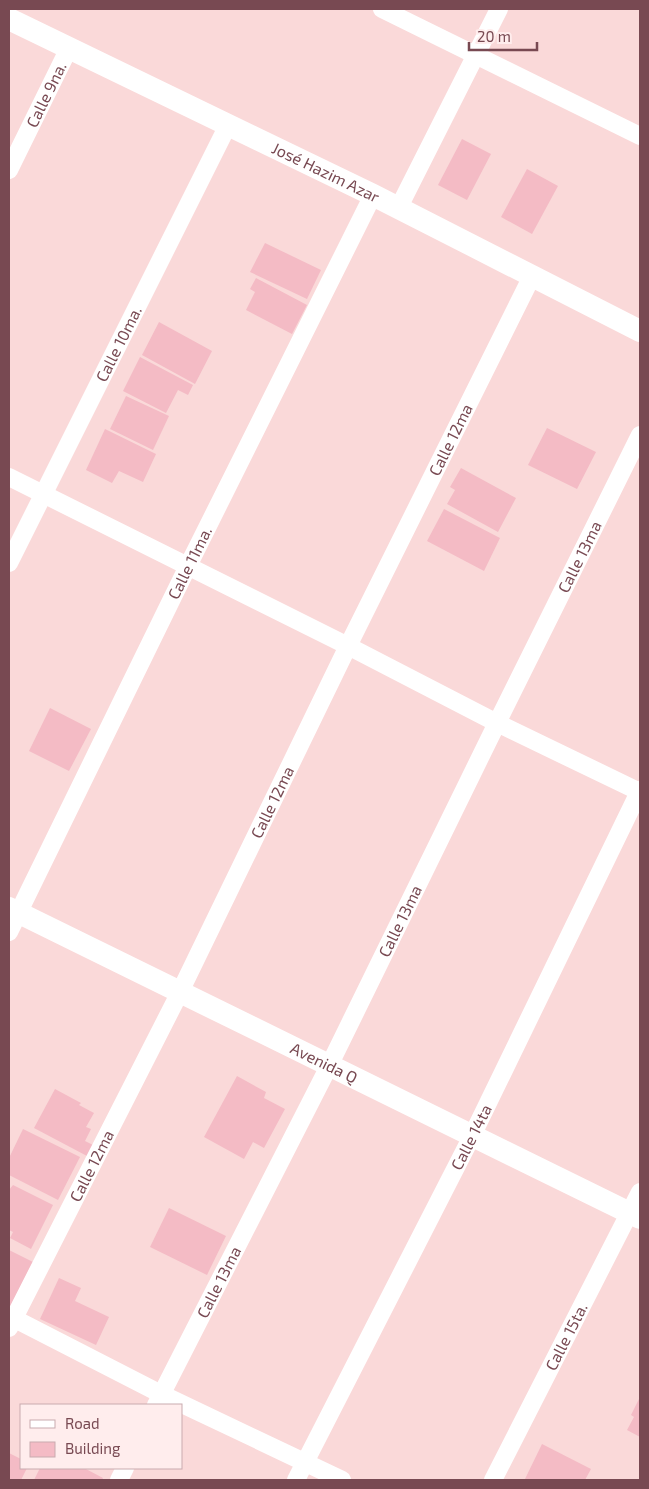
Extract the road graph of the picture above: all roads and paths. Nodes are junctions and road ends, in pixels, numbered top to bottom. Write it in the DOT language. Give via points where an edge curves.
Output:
graph roads {
  1 [pos="382,9"];
  2 [pos="499,9"];
  3 [pos="9,19"];
  4 [pos="69,48"];
  5 [pos="475,55"];
  6 [pos="228,125"];
  7 [pos="640,136"];
  8 [pos="9,170"];
  9 [pos="373,196"];
  10 [pos="398,209"];
  11 [pos="532,276"];
  12 [pos="640,331"];
  13 [pos="640,434"];
  14 [pos="9,477"];
  15 [pos="43,494"];
  16 [pos="9,564"];
  17 [pos="188,566"];
  18 [pos="348,646"];
  19 [pos="497,723"];
  20 [pos="640,791"];
  21 [pos="12,918"];
  22 [pos="180,992"];
  23 [pos="330,1066"];
  24 [pos="472,1136"];
  25 [pos="640,1192"];
  26 [pos="635,1216"];
  27 [pos="10,1321"];
  28 [pos="159,1400"];
  29 [pos="182,1410"];
  30 [pos="305,1462"];
  31 [pos="124,1469"];
  32 [pos="118,1480"];
  33 [pos="296,1480"];
  34 [pos="342,1480"];
  35 [pos="493,1480"];
  1 -- 5 [label="street"];
  2 -- 5 [label="street"];
  3 -- 4 [label="street, José Hazim Azar"];
  4 -- 6 [label="street, José Hazim Azar"];
  4 -- 8 [label="street, Calle 9na."];
  5 -- 7 [label="street"];
  5 -- 10 [label="street"];
  6 -- 9 [label="street, José Hazim Azar"];
  6 -- 15 [label="street, Calle 10ma."];
  9 -- 10 [label="street, José Hazim Azar"];
  9 -- 17 [label="street, Calle 11ma."];
  10 -- 11 [label="street, José Hazim Azar"];
  11 -- 12 [label="street, José Hazim Azar"];
  11 -- 18 [label="street, Calle 12ma"];
  13 -- 19 [label="street, Calle 13ma"];
  14 -- 15 [label="street"];
  15 -- 16 [label="street, Calle 10ma."];
  15 -- 17 [label="street"];
  17 -- 18 [label="street"];
  17 -- 21 [label="street, Calle 11ma."];
  18 -- 19 [label="street"];
  18 -- 22 [label="street, Calle 12ma"];
  19 -- 20 [label="street"];
  19 -- 23 [label="street, Calle 13ma"];
  20 -- 24 [label="street, Calle 14ta"];
  21 -- 22 [label="street, Avenida Q"];
  22 -- 23 [label="street, Avenida Q"];
  22 -- 27 [label="street, Calle 12ma"];
  23 -- 24 [label="street, Avenida Q"];
  23 -- 28 [label="street, Calle 13ma"];
  24 -- 26 [label="street, Avenida Q"];
  24 -- 30 [label="street, Calle 14ta"];
  25 -- 26 [label="street, Calle 15ta."];
  26 -- 35 [label="street, Calle 15ta."];
  27 -- 28 [label="street"];
  29 -- 30 [label="street"];
  30 -- 33 [label="street, Calle 14ta"];
  30 -- 34 [label="street"];
  31 -- 32 [label="street"];
}
